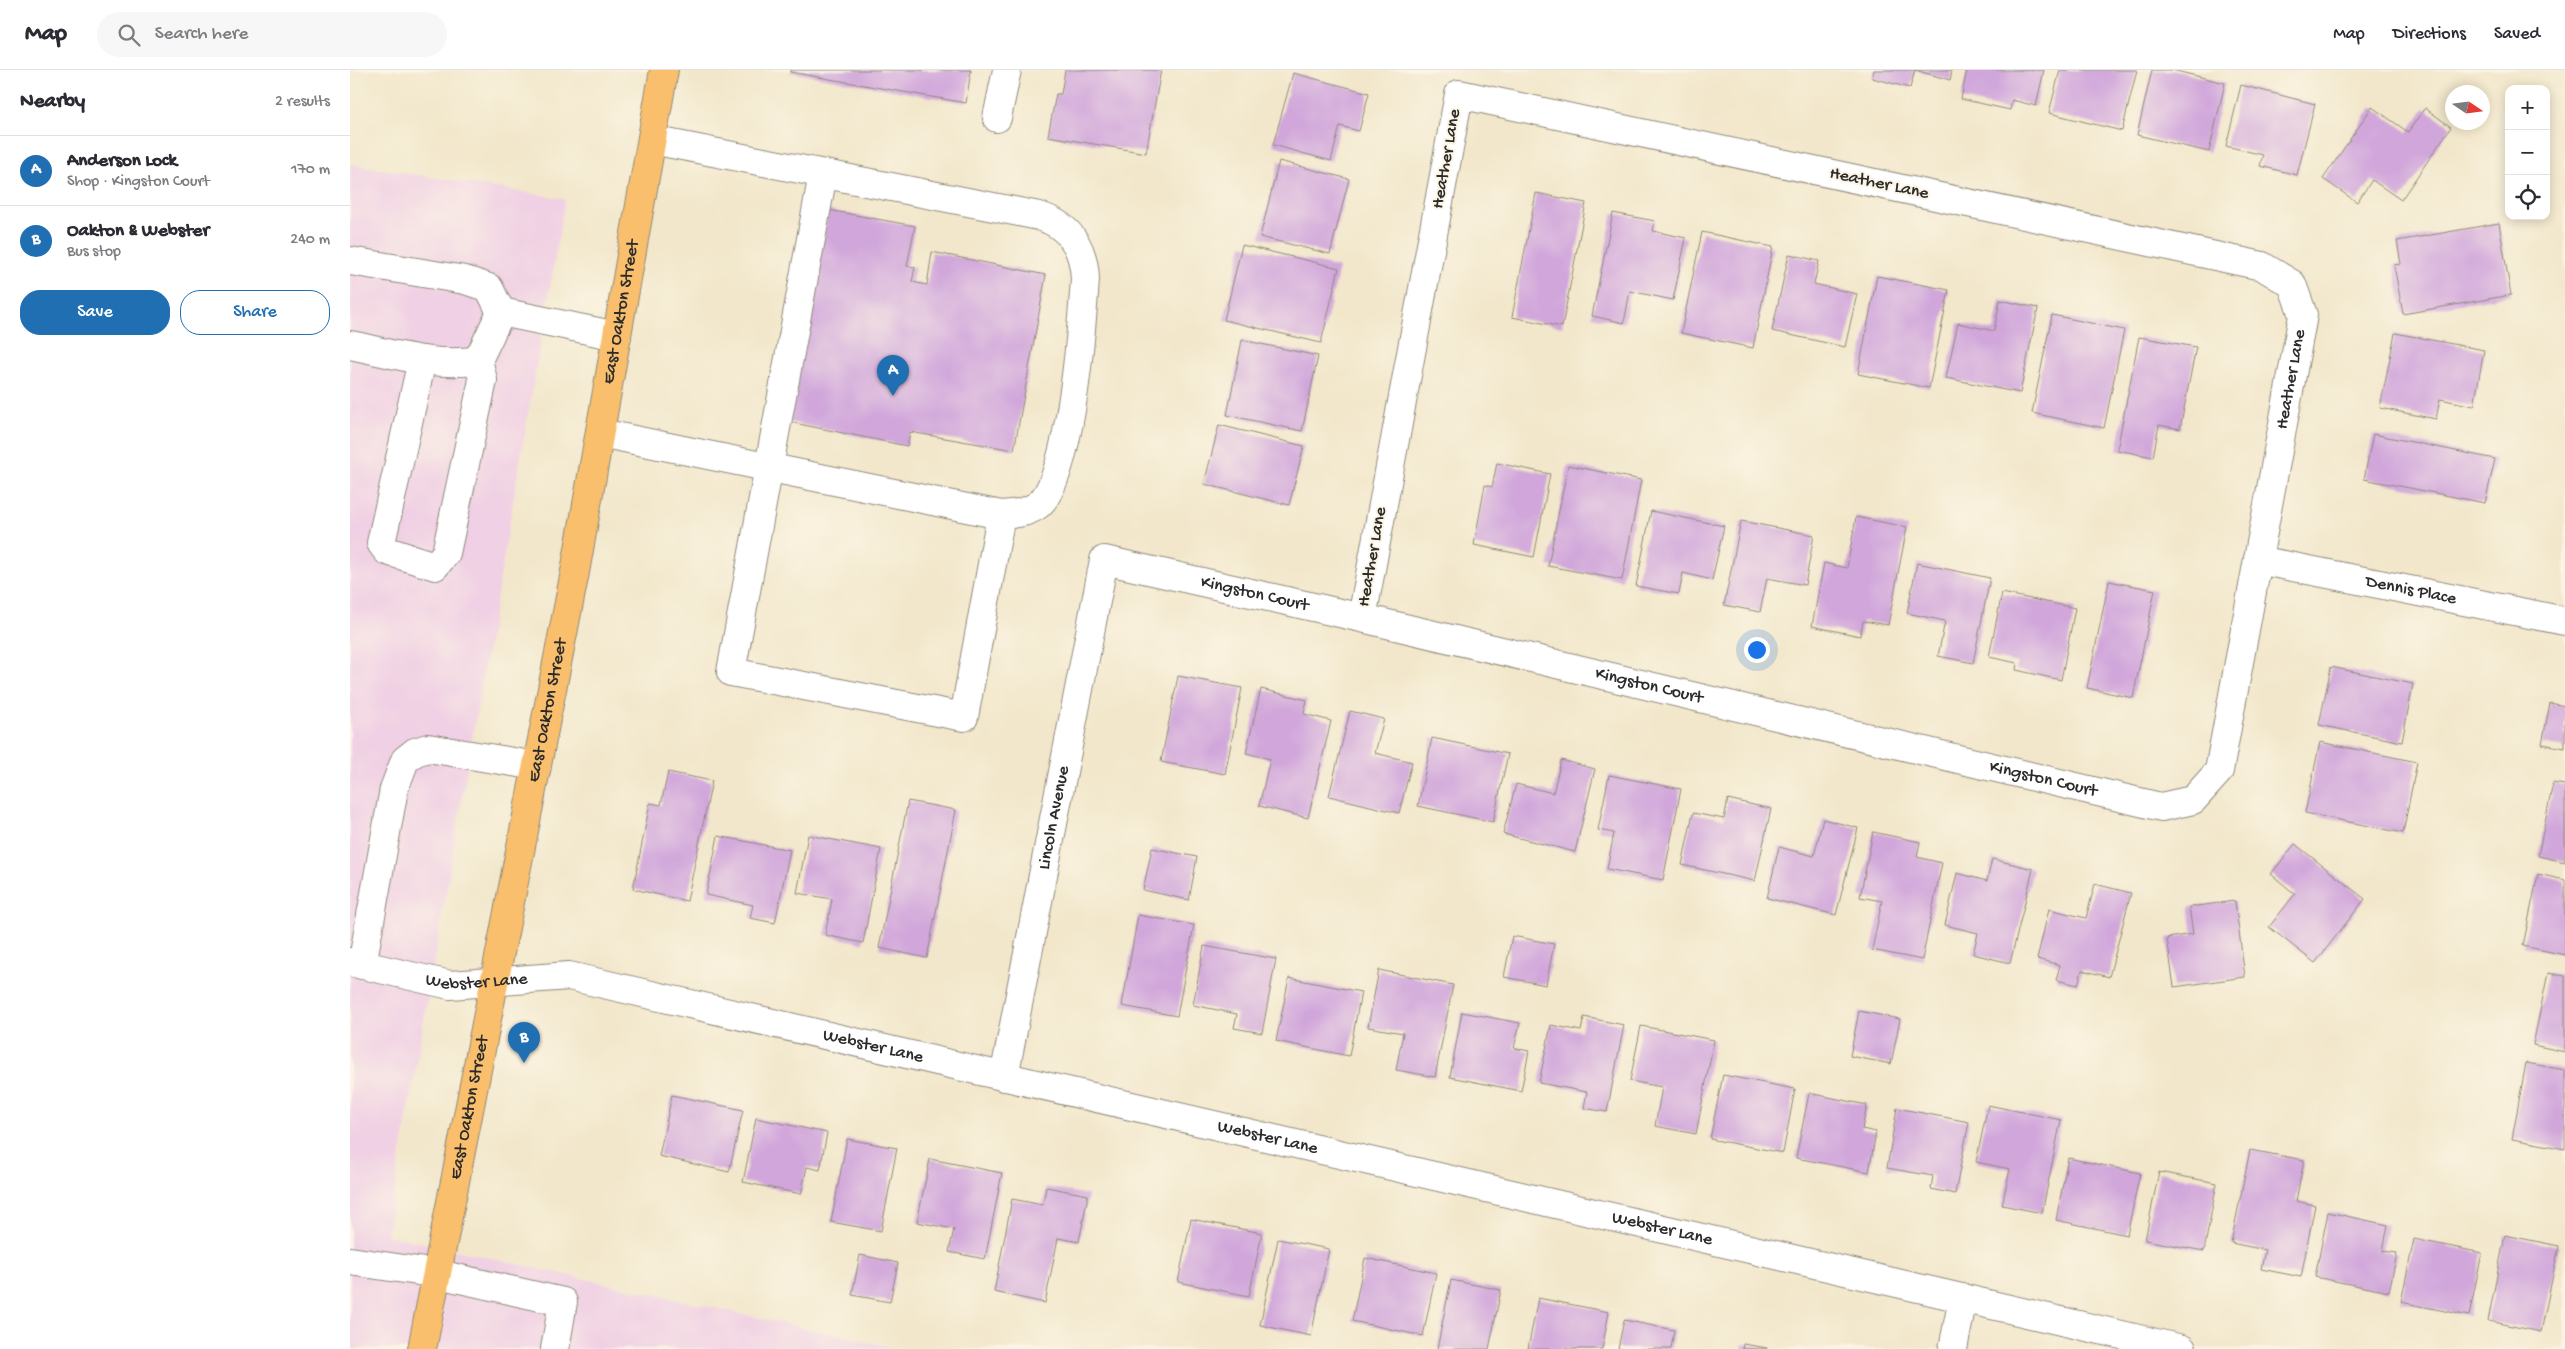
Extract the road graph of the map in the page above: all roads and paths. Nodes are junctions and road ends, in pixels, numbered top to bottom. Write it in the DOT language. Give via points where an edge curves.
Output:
graph roads {
  1 [pos="664,70"];
  2 [pos="1007,70"];
  3 [pos="997,118"];
  4 [pos="652,140"];
  5 [pos="822,174"];
  6 [pos="350,261"];
  7 [pos="501,312"];
  8 [pos="617,336"];
  9 [pos="350,345"];
  10 [pos="422,360"];
  11 [pos="478,360"];
  12 [pos="600,433"];
  13 [pos="767,467"];
  14 [pos="1001,515"];
  15 [pos="1104,560"];
  16 [pos="2258,560"];
  17 [pos="1362,618"];
  18 [pos="2565,621"];
  19 [pos="537,766"];
  20 [pos="2193,800"];
  21 [pos="356,963"];
  22 [pos="495,980"];
  23 [pos="1004,1077"];
  24 [pos="350,1261"];
  25 [pos="438,1274"];
  26 [pos="1962,1298"];
  27 [pos="422,1349"];
  28 [pos="555,1349"];
  29 [pos="1953,1349"];
  30 [pos="2182,1349"];
  1 -- 4 [label="main road, East Oakton Street"];
  2 -- 3 [label="street"];
  4 -- 5 [label="street"];
  4 -- 8 [label="main road, East Oakton Street"];
  5 -- 13 [label="street"];
  5 -- 14 [label="street" via="1039,216 1066,229 1076,242 1084,261 1085,279 1069,416 1059,462 1050,489 1038,504 1017,514"];
  6 -- 7 [label="street" via="481,285 489,288"];
  7 -- 8 [label="street"];
  7 -- 11 [label="street"];
  8 -- 12 [label="main road, East Oakton Street"];
  9 -- 10 [label="street"];
  10 -- 11 [label="street" via="462,363"];
  10 -- 11 [label="street" via="381,542 387,551 435,566 446,552 483,380"];
  12 -- 13 [label="street"];
  12 -- 19 [label="main road, East Oakton Street"];
  13 -- 14 [label="street"];
  13 -- 14 [label="street" via="731,672 964,717"];
  15 -- 17 [label="street, Kingston Court"];
  15 -- 23 [label="street, Lincoln Avenue"];
  16 -- 17 [label="street, Heather Lane" via="2303,315 2292,284 2262,266 1459,94"];
  16 -- 18 [label="street, Dennis Place"];
  16 -- 20 [label="street, Heather Lane" via="2219,771"];
  17 -- 20 [label="street, Kingston Court" via="2162,807"];
  19 -- 21 [label="street" via="428,748 405,760 394,789"];
  19 -- 22 [label="main road, East Oakton Street"];
  21 -- 22 [label="street, Webster Lane" via="450,984"];
  22 -- 23 [label="street, Webster Lane" via="569,976"];
  22 -- 25 [label="main road, East Oakton Street"];
  23 -- 26 [label="street, Webster Lane"];
  24 -- 25 [label="street"];
  25 -- 27 [label="main road, East Oakton Street"];
  25 -- 28 [label="street" via="563,1302"];
  26 -- 29 [label="street"];
  26 -- 30 [label="street, Webster Lane"];
}
